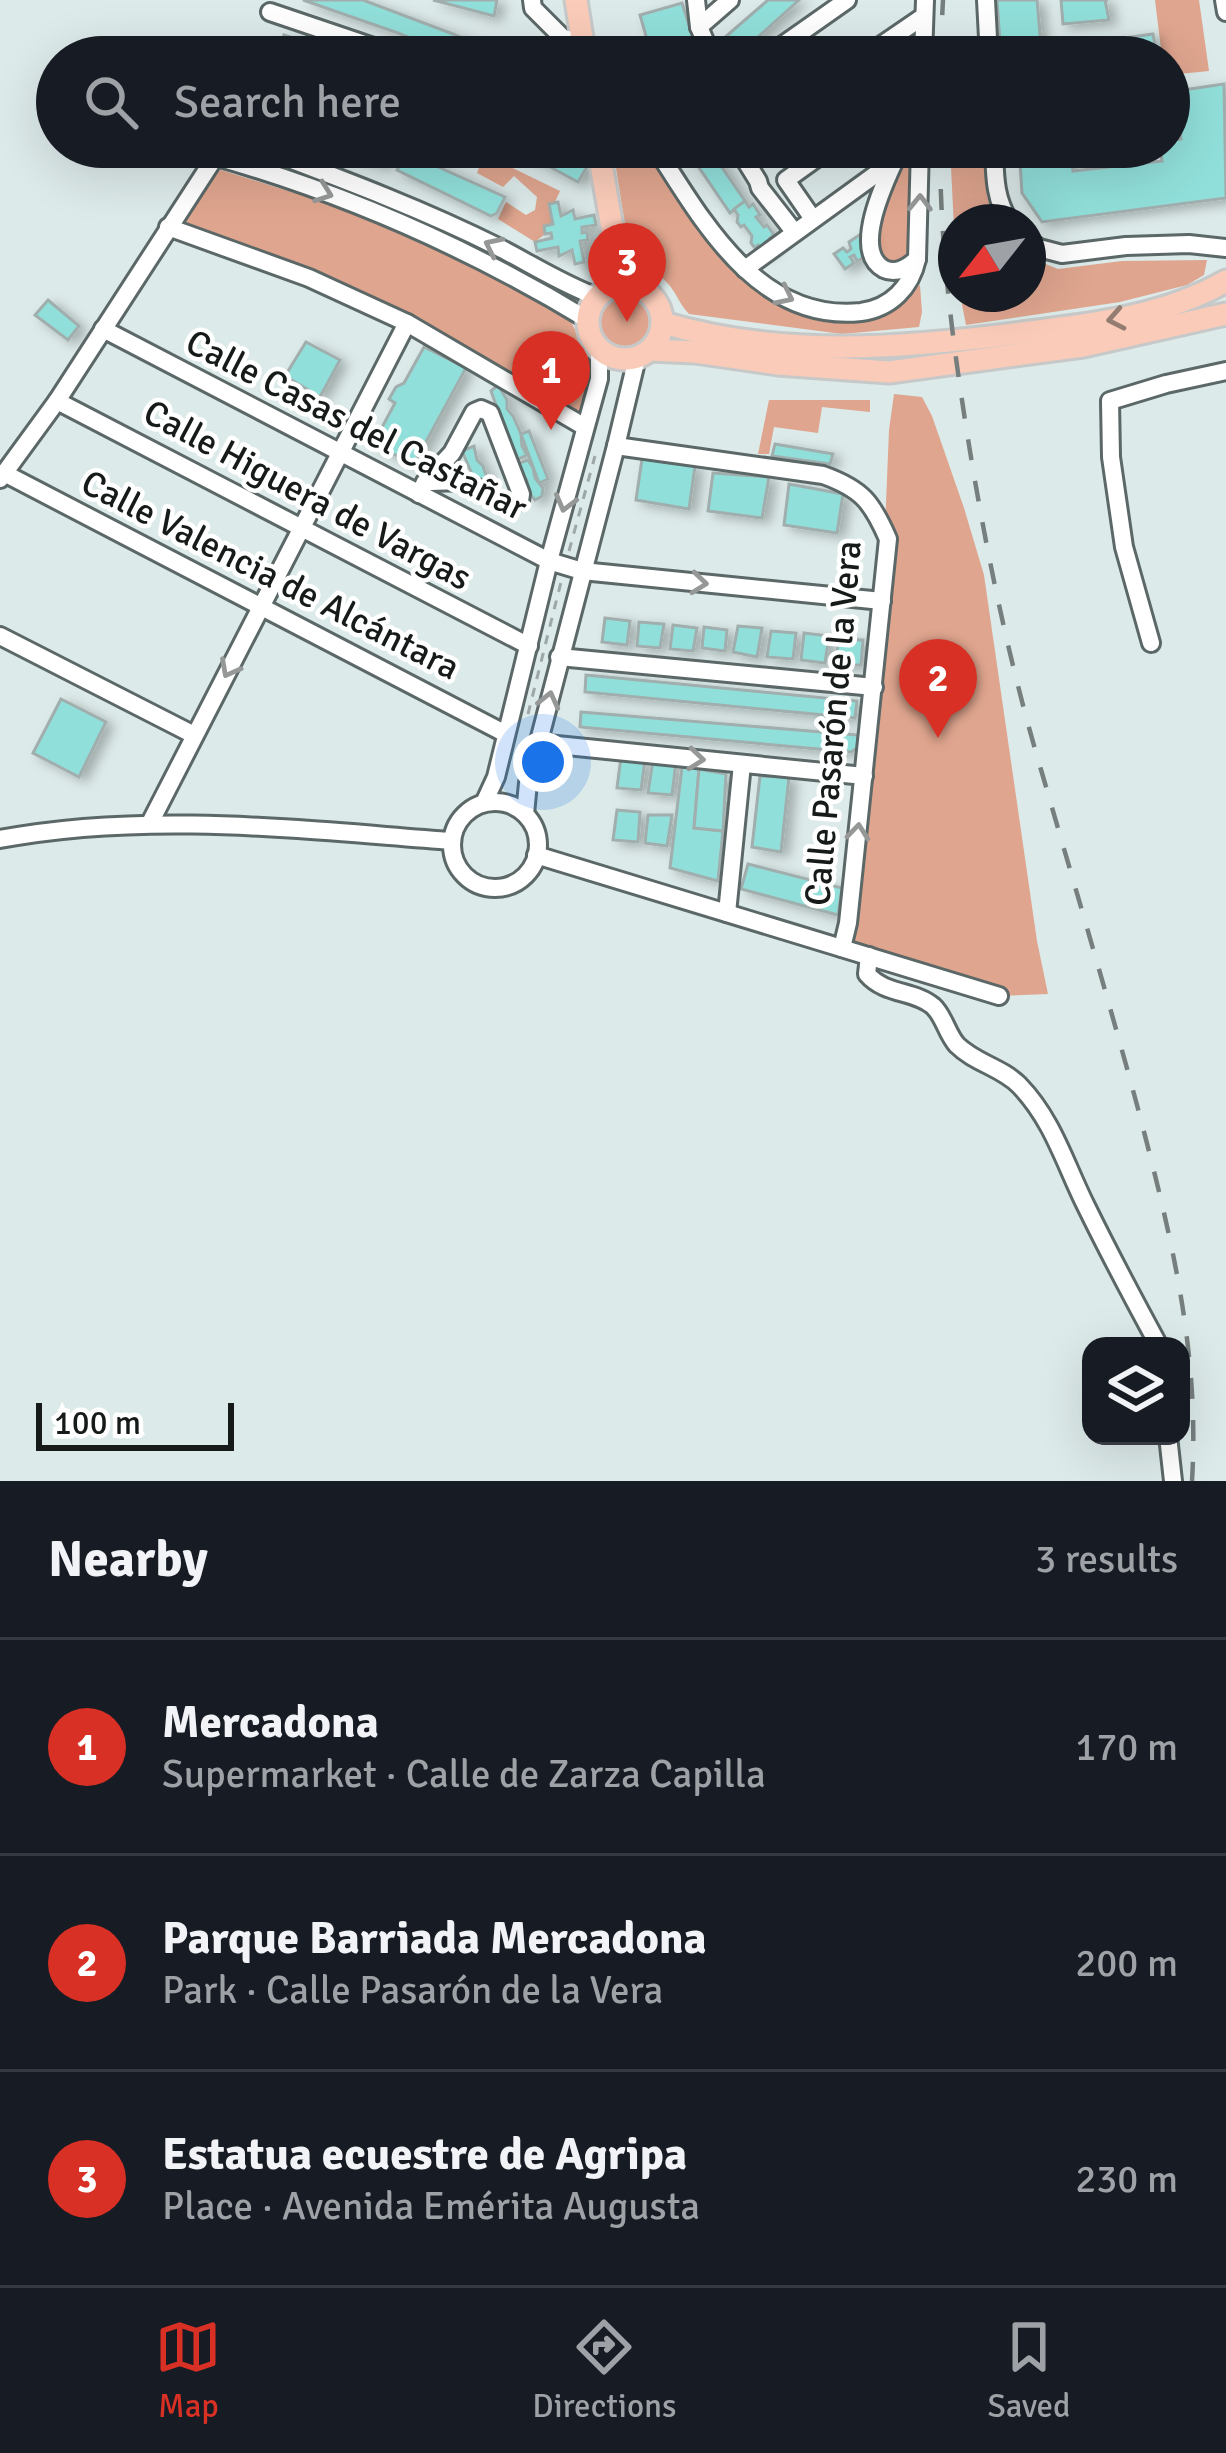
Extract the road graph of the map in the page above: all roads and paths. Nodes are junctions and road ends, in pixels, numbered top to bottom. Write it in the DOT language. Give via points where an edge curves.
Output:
graph roads {
  1 [pos="532,0"];
  2 [pos="576,0"];
  3 [pos="696,0"];
  4 [pos="730,0"];
  5 [pos="848,0"];
  6 [pos="986,0"];
  7 [pos="1224,0"];
  8 [pos="925,8"];
  9 [pos="270,12"];
  10 [pos="1226,12"];
  11 [pos="700,27"];
  12 [pos="341,36"];
  13 [pos="561,36"];
  14 [pos="582,36"];
  15 [pos="704,36"];
  16 [pos="796,36"];
  17 [pos="890,36"];
  18 [pos="988,36"];
  19 [pos="206,168"];
  20 [pos="262,168"];
  21 [pos="312,168"];
  22 [pos="606,168"];
  23 [pos="669,168"];
  24 [pos="750,168"];
  25 [pos="804,168"];
  26 [pos="879,168"];
  27 [pos="892,168"];
  28 [pos="919,168"];
  29 [pos="995,168"];
  30 [pos="1000,204"];
  31 [pos="813,218"];
  32 [pos="168,227"];
  33 [pos="792,229"];
  34 [pos="1219,247"];
  35 [pos="1046,250"];
  36 [pos="917,259"];
  37 [pos="1226,262"];
  38 [pos="745,269"];
  39 [pos="1226,281"];
  40 [pos="622,285"];
  41 [pos="597,297"];
  42 [pos="1226,314"];
  43 [pos="588,320"];
  44 [pos="407,323"];
  45 [pos="663,323"];
  46 [pos="104,329"];
  47 [pos="599,349"];
  48 [pos="644,354"];
  49 [pos="1226,370"];
  50 [pos="57,401"];
  51 [pos="585,427"];
  52 [pos="616,446"];
  53 [pos="340,453"];
  54 [pos="2,476"];
  55 [pos="422,488"];
  56 [pos="302,528"];
  57 [pos="549,561"];
  58 [pos="582,571"];
  59 [pos="882,601"];
  60 [pos="262,606"];
  61 [pos="0,636"];
  62 [pos="1151,643"];
  63 [pos="529,646"];
  64 [pos="560,657"];
  65 [pos="874,687"];
  66 [pos="506,734"];
  67 [pos="194,735"];
  68 [pos="537,743"];
  69 [pos="742,764"];
  70 [pos="864,776"];
  71 [pos="484,803"];
  72 [pos="525,814"];
  73 [pos="150,823"];
  74 [pos="0,839"];
  75 [pos="452,841"];
  76 [pos="536,855"];
  77 [pos="728,913"];
  78 [pos="842,948"];
  79 [pos="869,956"];
  80 [pos="1000,996"];
  81 [pos="1154,1337"];
  82 [pos="1169,1445"];
  83 [pos="1173,1481"];
  1 -- 13 [label="street"];
  2 -- 14 [label="main road"];
  3 -- 11 [label="street"];
  4 -- 11 [label="street"];
  5 -- 16 [label="street"];
  6 -- 18 [label="street"];
  7 -- 10 [label="street"];
  8 -- 17 [label="street"];
  9 -- 12 [label="street"];
  11 -- 15 [label="street"];
  19 -- 32 [label="street"];
  20 -- 43 [label="street, one-way" via="378,212"];
  41 -- 21 [label="street, one-way"];
  22 -- 40 [label="main road"];
  23 -- 38 [label="street" via="713,237"];
  24 -- 33 [label="street"];
  25 -- 31 [label="street" via="786,181"];
  26 -- 31 [label="street"];
  27 -- 36 [label="street" via="869,248 886,271"];
  36 -- 28 [label="street, one-way"];
  29 -- 30 [label="street"];
  31 -- 38 [label="street"];
  32 -- 44 [label="street"];
  32 -- 46 [label="street"];
  34 -- 35 [label="street"];
  34 -- 37 [label="street"];
  38 -- 36 [label="street, one-way" via="802,304 850,313 891,301"];
  39 -- 45 [label="main road, one-way" via="1129,317 889,348 741,341"];
  40 -- 41 [label="main road"];
  40 -- 45 [label="main road" via="651,295"];
  41 -- 43 [label="main road"];
  42 -- 48 [label="main road" via="1083,346 890,372"];
  43 -- 47 [label="main road"];
  44 -- 51 [label="street"];
  44 -- 53 [label="street"];
  45 -- 48 [label="main road"];
  46 -- 50 [label="street"];
  46 -- 53 [label="street, Calle Casas del Castañar"];
  47 -- 48 [label="main road" via="617,358"];
  47 -- 51 [label="street"];
  48 -- 52 [label="street"];
  49 -- 62 [label="street" via="1110,401 1124,547"];
  50 -- 54 [label="street"];
  50 -- 56 [label="street, Calle Higuera de Vargas"];
  51 -- 57 [label="street, one-way"];
  52 -- 58 [label="street"];
  52 -- 59 [label="street, Calle Pasarón de la Vera" via="843,482 873,505 888,539"];
  53 -- 55 [label="street, Calle Casas del Castañar"];
  53 -- 56 [label="street"];
  54 -- 60 [label="street, Calle Valencia de Alcántara"];
  55 -- 55 [label="street" via="464,482 504,505 520,501 490,413 474,412"];
  55 -- 57 [label="street, Calle Casas del Castañar"];
  56 -- 60 [label="street"];
  56 -- 63 [label="street, Calle Higuera de Vargas"];
  57 -- 58 [label="street, Calle Casas del Castañar"];
  57 -- 63 [label="street"];
  58 -- 59 [label="street, Calle Casas del Castañar, one-way"];
  58 -- 64 [label="street"];
  59 -- 65 [label="street, Calle Pasarón de la Vera"];
  60 -- 66 [label="street, Calle Valencia de Alcántara"];
  60 -- 67 [label="street, one-way"];
  61 -- 67 [label="street"];
  63 -- 66 [label="street"];
  64 -- 65 [label="street"];
  68 -- 64 [label="street, one-way"];
  65 -- 70 [label="street, Calle Pasarón de la Vera"];
  66 -- 71 [label="street"];
  67 -- 73 [label="street"];
  68 -- 69 [label="street, one-way"];
  68 -- 72 [label="street"];
  69 -- 70 [label="street"];
  69 -- 77 [label="street"];
  78 -- 70 [label="street, Calle Pasarón de la Vera, one-way"];
  71 -- 72 [label="street"];
  71 -- 75 [label="street" via="460,820"];
  72 -- 76 [label="street"];
  73 -- 74 [label="street"];
  73 -- 75 [label="street"];
  75 -- 76 [label="street" via="460,869 491,887 520,880"];
  76 -- 77 [label="street"];
  77 -- 78 [label="street"];
  78 -- 79 [label="street"];
  79 -- 80 [label="street"];
  79 -- 81 [label="street" via="874,982 932,1005 957,1045 1036,1104"];
  82 -- 83 [label="street"];
}
